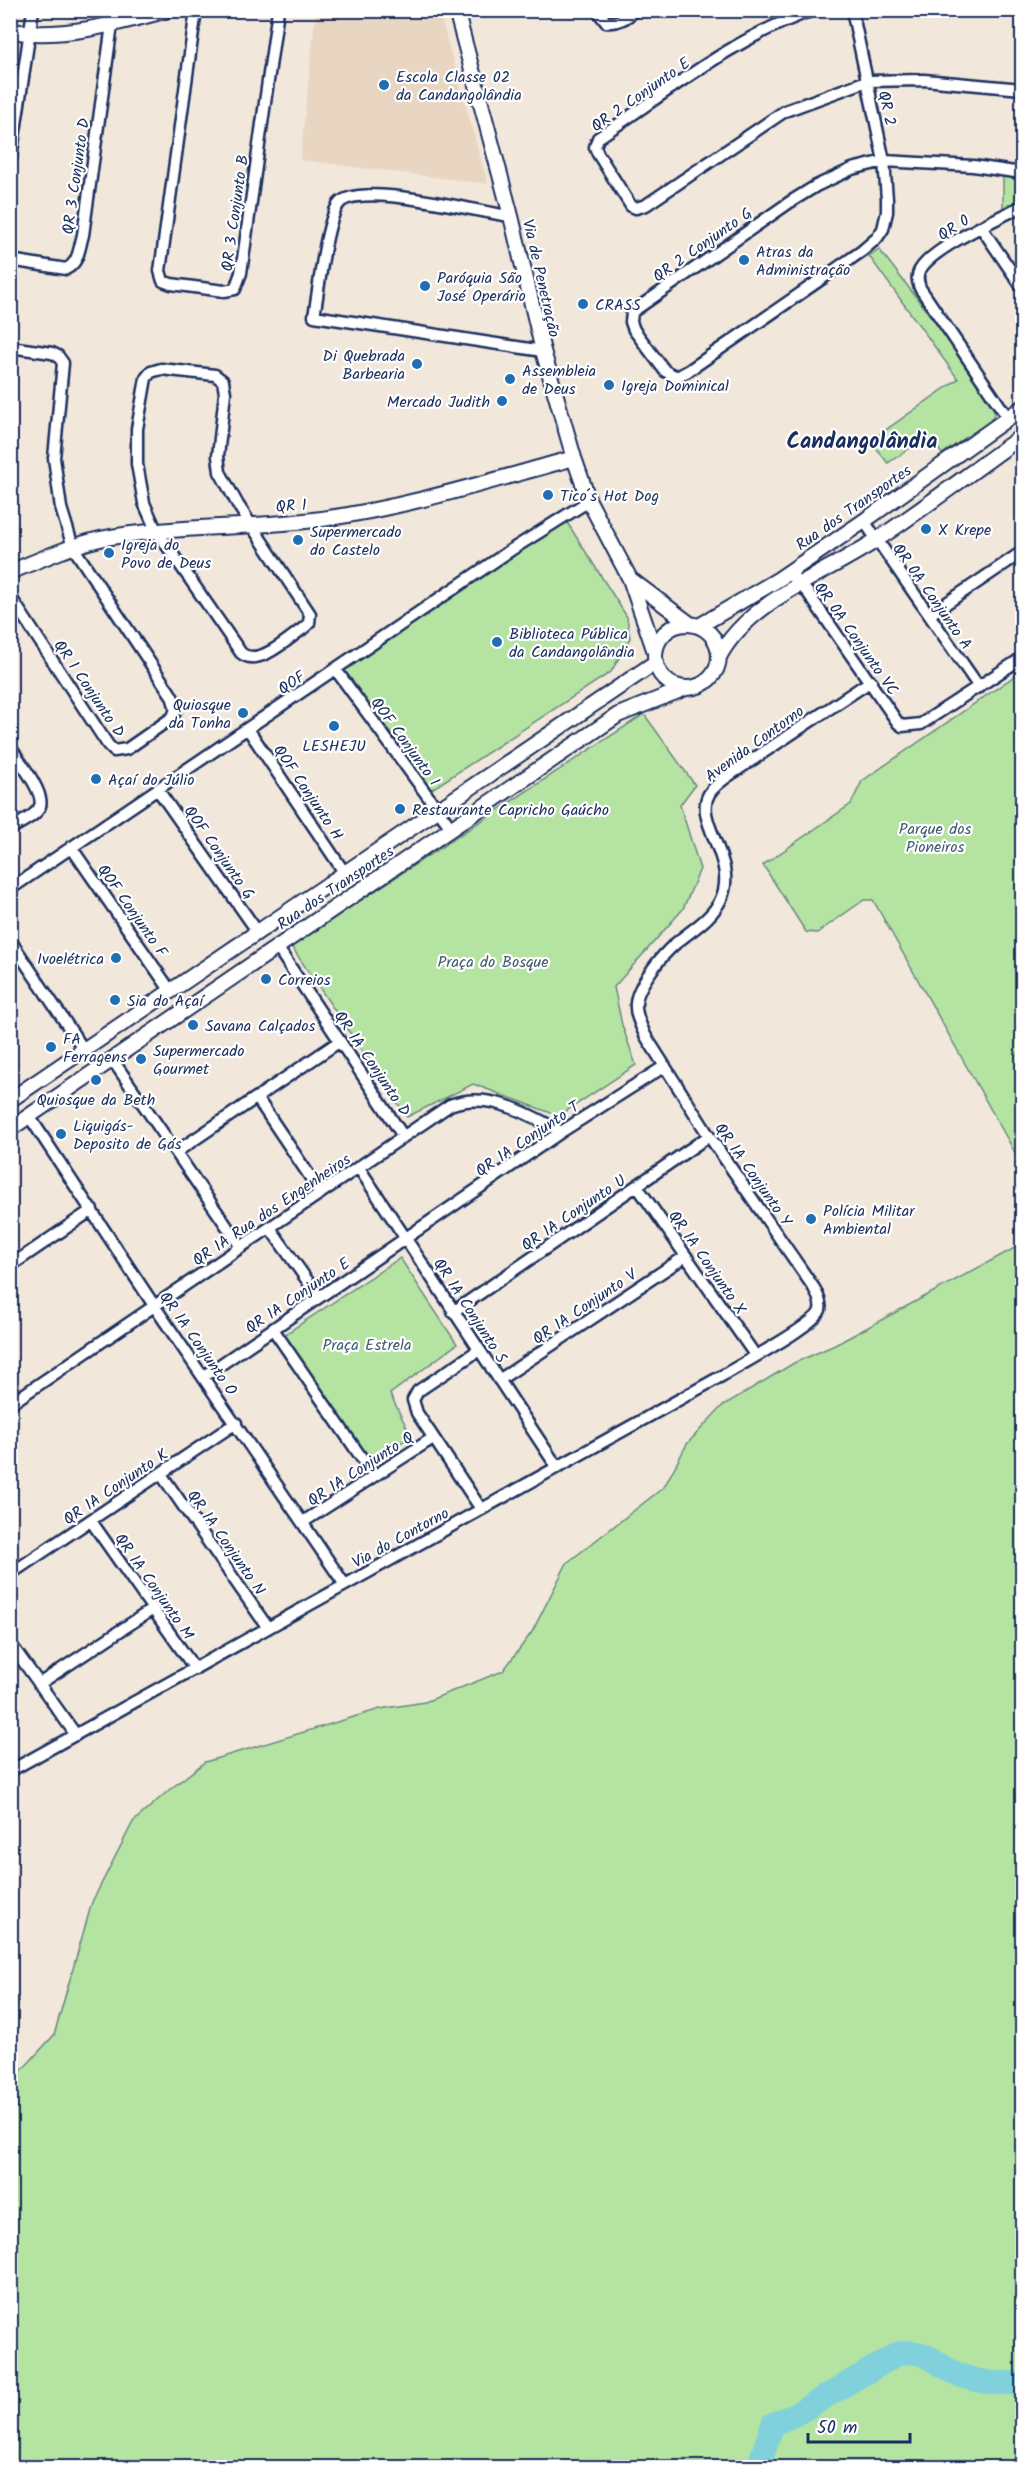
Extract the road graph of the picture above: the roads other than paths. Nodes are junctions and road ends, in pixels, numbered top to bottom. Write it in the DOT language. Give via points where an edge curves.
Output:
graph roads {
  1 [pos="33,10"];
  2 [pos="114,10"];
  3 [pos="168,10"];
  4 [pos="196,10"];
  5 [pos="278,10"];
  6 [pos="456,10"];
  7 [pos="597,10"];
  8 [pos="636,10"];
  9 [pos="814,10"];
  10 [pos="852,10"];
  11 [pos="112,25"];
  12 [pos="10,31"];
  13 [pos="29,34"];
  14 [pos="867,81"];
  15 [pos="1023,89"];
  16 [pos="884,162"];
  17 [pos="10,165"];
  18 [pos="1023,172"];
  19 [pos="1023,206"];
  20 [pos="887,212"];
  21 [pos="511,216"];
  22 [pos="981,227"];
  23 [pos="10,260"];
  24 [pos="1023,287"];
  25 [pos="10,347"];
  26 [pos="543,351"];
  27 [pos="1023,408"];
  28 [pos="1008,418"];
  29 [pos="1023,436"];
  30 [pos="574,458"];
  31 [pos="589,501"];
  32 [pos="864,521"];
  33 [pos="252,524"];
  34 [pos="156,530"];
  35 [pos="876,541"];
  36 [pos="73,547"];
  37 [pos="1023,552"];
  38 [pos="10,572"];
  39 [pos="788,572"];
  40 [pos="630,579"];
  41 [pos="801,585"];
  42 [pos="10,596"];
  43 [pos="929,615"];
  44 [pos="694,625"];
  45 [pos="656,657"];
  46 [pos="719,657"];
  47 [pos="1023,658"];
  48 [pos="336,670"];
  49 [pos="871,681"];
  50 [pos="979,687"];
  51 [pos="686,688"];
  52 [pos="248,729"];
  53 [pos="10,747"];
  54 [pos="158,790"];
  55 [pos="437,811"];
  56 [pos="451,828"];
  57 [pos="10,829"];
  58 [pos="71,847"];
  59 [pos="344,872"];
  60 [pos="10,889"];
  61 [pos="257,931"];
  62 [pos="10,940"];
  63 [pos="277,947"];
  64 [pos="195,973"];
  65 [pos="170,990"];
  66 [pos="209,993"];
  67 [pos="645,1035"];
  68 [pos="340,1041"];
  69 [pos="84,1050"];
  70 [pos="112,1059"];
  71 [pos="665,1066"];
  72 [pos="257,1098"];
  73 [pos="10,1100"];
  74 [pos="29,1116"];
  75 [pos="10,1129"];
  76 [pos="561,1132"];
  77 [pos="403,1136"];
  78 [pos="710,1136"];
  79 [pos="176,1152"];
  80 [pos="359,1168"];
  81 [pos="637,1186"];
  82 [pos="321,1193"];
  83 [pos="92,1210"];
  84 [pos="270,1228"];
  85 [pos="406,1238"];
  86 [pos="241,1247"];
  87 [pos="686,1256"];
  88 [pos="10,1266"];
  89 [pos="319,1297"];
  90 [pos="155,1307"];
  91 [pos="453,1312"];
  92 [pos="804,1327"];
  93 [pos="273,1329"];
  94 [pos="479,1350"];
  95 [pos="755,1355"];
  96 [pos="204,1376"];
  97 [pos="499,1380"];
  98 [pos="10,1404"];
  99 [pos="236,1423"];
  100 [pos="432,1438"];
  101 [pos="557,1467"];
  102 [pos="160,1474"];
  103 [pos="374,1476"];
  104 [pos="481,1509"];
  105 [pos="91,1521"];
  106 [pos="303,1522"];
  107 [pos="10,1574"];
  108 [pos="345,1585"];
  109 [pos="153,1609"];
  110 [pos="268,1628"];
  111 [pos="10,1643"];
  112 [pos="195,1669"];
  113 [pos="39,1683"];
  114 [pos="76,1735"];
  115 [pos="10,1771"];
  1 -- 13 [label="street"];
  2 -- 11 [label="street"];
  3 -- 11 [label="street"];
  4 -- 5 [label="street, QR 3 Conjunto B" via="160,271 164,281 171,284 224,291 235,289 241,273"];
  6 -- 21 [label="street, Via de Penetração"];
  7 -- 8 [label="street" via="611,23"];
  9 -- 14 [label="street, QR 2 Conjunto E" via="739,44 598,138 598,154 631,206 646,204 785,111"];
  10 -- 14 [label="street, QR 2"];
  11 -- 13 [label="street" via="77,32"];
  11 -- 23 [label="street, QR 3 Conjunto D" via="77,259 66,269"];
  12 -- 13 [label="street"];
  13 -- 17 [label="street"];
  14 -- 15 [label="street" via="924,80"];
  14 -- 16 [label="street, QR 2"];
  16 -- 18 [label="street"];
  16 -- 20 [label="street, QR 2"];
  16 -- 20 [label="street, QR 2 Conjunto G" via="838,174 790,202 637,308 631,315 634,330 665,371 677,377 862,251 883,229"];
  19 -- 22 [label="street, QR 0"];
  21 -- 26 [label="street, Via de Penetração"];
  21 -- 26 [label="street" via="401,197 347,197 339,203 332,218 314,316"];
  22 -- 24 [label="street"];
  22 -- 28 [label="street, QR 0" via="926,263 918,275 920,288"];
  25 -- 36 [label="street" via="52,353 63,363 54,459"];
  26 -- 30 [label="street, Via de Penetração"];
  27 -- 28 [label="street, Rua dos Transportes"];
  28 -- 32 [label="street, Rua dos Transportes"];
  29 -- 35 [label="street"];
  30 -- 31 [label="street, Via de Penetração"];
  30 -- 33 [label="street, QR 1" via="370,511"];
  31 -- 40 [label="street, Via de Penetração"];
  31 -- 48 [label="street, QOF"];
  32 -- 35 [label="street, QR 0A Conjunto A"];
  32 -- 39 [label="street, Rua dos Transportes"];
  33 -- 34 [label="street, QR 1"];
  33 -- 34 [label="street" via="310,614 305,627 256,658 241,653"];
  33 -- 34 [label="street" via="220,472 223,381 215,375 161,369 146,378 137,429 139,485"];
  34 -- 36 [label="street, QR 1"];
  35 -- 41 [label="street"];
  35 -- 43 [label="street, QR 0A Conjunto A"];
  36 -- 38 [label="street, QR 1"];
  36 -- 42 [label="street, QR 1 Conjunto D" via="172,696 176,709 173,717 128,749 114,751"];
  37 -- 43 [label="street"];
  39 -- 41 [label="street, QR 0A Conjunto VC"];
  39 -- 44 [label="street, Rua dos Transportes"];
  40 -- 44 [label="street, Via de Penetração"];
  40 -- 45 [label="street, Via de Penetração"];
  41 -- 46 [label="street" via="752,617"];
  41 -- 49 [label="street, QR 0A Conjunto VC"];
  43 -- 50 [label="street, QR 0A Conjunto A"];
  44 -- 45 [label="street" via="678,625 667,631 659,640"];
  44 -- 46 [label="street" via="714,639"];
  45 -- 51 [label="street" via="661,675"];
  45 -- 55 [label="street, Rua dos Transportes"];
  46 -- 51 [label="street" via="709,680"];
  47 -- 50 [label="street"];
  48 -- 52 [label="street, QOF"];
  48 -- 55 [label="street, QOF Conjunto I"];
  49 -- 50 [label="street, QR 0A Conjunto VC" via="898,723 908,727 921,724"];
  49 -- 67 [label="street, Avenida Contorno" via="737,770 709,794 705,808 722,858 726,885 714,912 674,945 637,995 637,1017"];
  51 -- 56 [label="street, Rua dos Transportes" via="618,715"];
  52 -- 54 [label="street, QOF"];
  52 -- 59 [label="street, QOF Conjunto H"];
  53 -- 57 [label="street" via="41,801 35,813"];
  54 -- 58 [label="street, QOF"];
  54 -- 61 [label="street, QOF Conjunto G"];
  55 -- 56 [label="street, QOF Conjunto I"];
  55 -- 59 [label="street, Rua dos Transportes"];
  56 -- 63 [label="street, Rua dos Transportes"];
  58 -- 60 [label="street, QOF"];
  58 -- 65 [label="street, QOF Conjunto F"];
  59 -- 61 [label="street, Rua dos Transportes"];
  61 -- 64 [label="street, Rua dos Transportes"];
  62 -- 69 [label="street"];
  63 -- 66 [label="street, Rua dos Transportes"];
  63 -- 68 [label="street, QR 1A Conjunto D"];
  64 -- 65 [label="street, Rua dos Transportes"];
  64 -- 66 [label="street"];
  65 -- 69 [label="street, Rua dos Transportes"];
  66 -- 70 [label="street, Rua dos Transportes"];
  67 -- 71 [label="street, QR 1A Conjunto Y"];
  68 -- 72 [label="street"];
  68 -- 77 [label="street, QR 1A Conjunto D"];
  69 -- 73 [label="street, Rua dos Transportes"];
  70 -- 74 [label="street, Rua dos Transportes"];
  70 -- 79 [label="street"];
  71 -- 76 [label="street, QR 1A Conjunto T"];
  71 -- 78 [label="street, QR 1A Conjunto Y"];
  72 -- 79 [label="street"];
  72 -- 82 [label="street"];
  74 -- 75 [label="street, Rua dos Transportes"];
  74 -- 83 [label="street, QR 1A Conjunto O"];
  76 -- 77 [label="street, QR 1A Rua dos Engenheiros" via="496,1102 477,1099 450,1105"];
  76 -- 85 [label="street, QR 1A Conjunto T"];
  77 -- 80 [label="street, QR 1A Rua dos Engenheiros"];
  78 -- 81 [label="street, QR 1A Conjunto U"];
  78 -- 92 [label="street, QR 1A Conjunto Y" via="814,1288 820,1311"];
  79 -- 86 [label="street"];
  80 -- 82 [label="street, QR 1A Rua dos Engenheiros"];
  80 -- 85 [label="street, QR 1A Conjunto S"];
  81 -- 87 [label="street, QR 1A Conjunto X"];
  81 -- 91 [label="street, QR 1A Conjunto U"];
  82 -- 84 [label="street, QR 1A Rua dos Engenheiros"];
  83 -- 88 [label="street"];
  83 -- 90 [label="street, QR 1A Conjunto O"];
  84 -- 86 [label="street, QR 1A Rua dos Engenheiros"];
  84 -- 89 [label="street"];
  85 -- 89 [label="street, QR 1A Conjunto E"];
  85 -- 91 [label="street, QR 1A Conjunto S"];
  86 -- 90 [label="street, QR 1A Rua dos Engenheiros"];
  87 -- 95 [label="street, QR 1A Conjunto X"];
  87 -- 97 [label="street, QR 1A Conjunto V"];
  89 -- 93 [label="street, QR 1A Conjunto E"];
  90 -- 96 [label="street, QR 1A Conjunto O"];
  90 -- 98 [label="street, QR 1A Rua dos Engenheiros"];
  91 -- 94 [label="street, QR 1A Conjunto S"];
  92 -- 95 [label="street, Via do Contorno"];
  93 -- 96 [label="street, QR 1A Conjunto E"];
  93 -- 103 [label="street"];
  94 -- 97 [label="street, QR 1A Conjunto S"];
  94 -- 100 [label="street" via="414,1396 413,1405"];
  95 -- 101 [label="street, Via do Contorno"];
  96 -- 99 [label="street, QR 1A Conjunto O"];
  97 -- 101 [label="street, QR 1A Conjunto S"];
  99 -- 102 [label="street, QR 1A Conjunto K"];
  99 -- 106 [label="street, QR 1A Conjunto O"];
  100 -- 103 [label="street, QR 1A Conjunto Q"];
  100 -- 104 [label="street"];
  101 -- 104 [label="street, Via do Contorno"];
  102 -- 105 [label="street, QR 1A Conjunto K"];
  102 -- 110 [label="street, QR 1A Conjunto N"];
  103 -- 106 [label="street, QR 1A Conjunto Q"];
  104 -- 108 [label="street, Via do Contorno"];
  105 -- 107 [label="street, QR 1A Conjunto K"];
  105 -- 109 [label="street, QR 1A Conjunto M"];
  106 -- 108 [label="street, QR 1A Conjunto O"];
  108 -- 110 [label="street, Via do Contorno"];
  109 -- 112 [label="street, QR 1A Conjunto M"];
  109 -- 113 [label="street"];
  110 -- 112 [label="street, Via do Contorno"];
  111 -- 113 [label="street"];
  112 -- 114 [label="street, Via do Contorno"];
  113 -- 114 [label="street"];
  114 -- 115 [label="street, Via do Contorno"];
}
